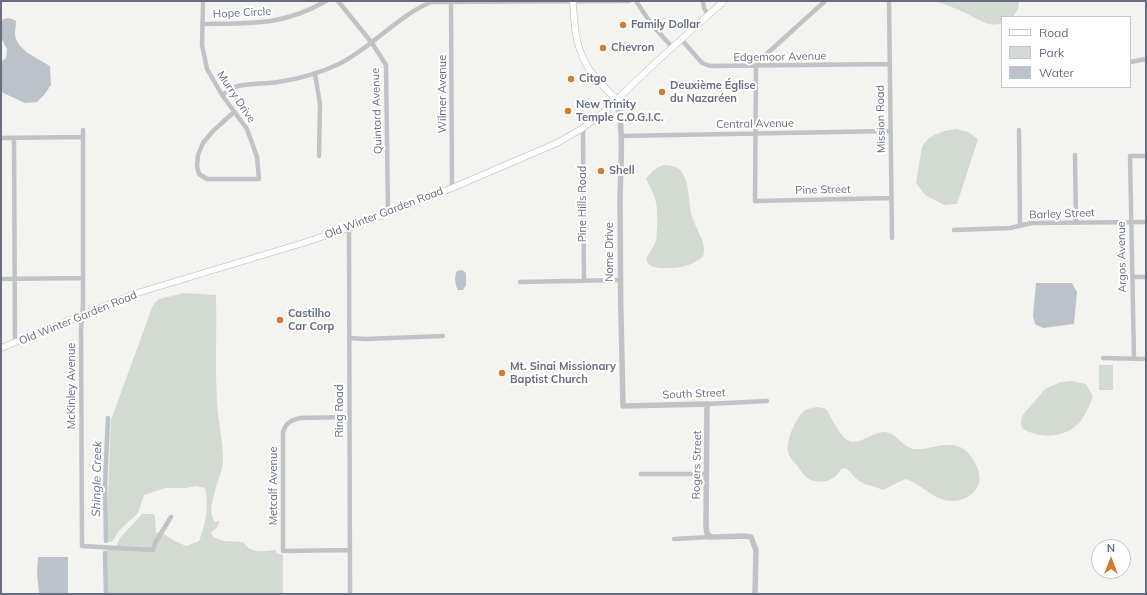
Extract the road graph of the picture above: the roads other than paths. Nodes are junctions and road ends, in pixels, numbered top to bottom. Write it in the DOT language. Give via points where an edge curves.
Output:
graph roads {
  1 [pos="203,1"];
  2 [pos="326,1"];
  3 [pos="338,1"];
  4 [pos="573,1"];
  5 [pos="628,1"];
  6 [pos="636,1"];
  7 [pos="702,1"];
  8 [pos="724,1"];
  9 [pos="825,1"];
  10 [pos="889,1"];
  11 [pos="451,2"];
  12 [pos="510,2"];
  13 [pos="708,15"];
  14 [pos="203,24"];
  15 [pos="681,40"];
  16 [pos="372,43"];
  17 [pos="672,47"];
  18 [pos="1146,59"];
  19 [pos="1131,62"];
  20 [pos="890,64"];
  21 [pos="756,66"];
  22 [pos="315,74"];
  23 [pos="222,95"];
  24 [pos="616,99"];
  25 [pos="234,112"];
  26 [pos="583,128"];
  27 [pos="83,130"];
  28 [pos="1019,130"];
  29 [pos="890,131"];
  30 [pos="755,133"];
  31 [pos="620,136"];
  32 [pos="83,137"];
  33 [pos="1,138"];
  34 [pos="14,138"];
  35 [pos="1075,155"];
  36 [pos="319,156"];
  37 [pos="1146,156"];
  38 [pos="452,188"];
  39 [pos="892,198"];
  40 [pos="388,213"];
  41 [pos="1076,222"];
  42 [pos="1131,222"];
  43 [pos="1146,222"];
  44 [pos="1020,225"];
  45 [pos="350,228"];
  46 [pos="954,230"];
  47 [pos="892,238"];
  48 [pos="1131,277"];
  49 [pos="1146,277"];
  50 [pos="82,278"];
  51 [pos="1,279"];
  52 [pos="15,279"];
  53 [pos="584,280"];
  54 [pos="620,280"];
  55 [pos="520,282"];
  56 [pos="82,316"];
  57 [pos="443,336"];
  58 [pos="349,338"];
  59 [pos="15,342"];
  60 [pos="1,348"];
  61 [pos="1103,358"];
  62 [pos="1146,358"];
  63 [pos="1134,359"];
  64 [pos="767,401"];
  65 [pos="707,404"];
  66 [pos="623,406"];
  67 [pos="349,417"];
  68 [pos="641,474"];
  69 [pos="706,474"];
  70 [pos="171,517"];
  71 [pos="710,537"];
  72 [pos="674,539"];
  73 [pos="349,550"];
  74 [pos="350,594"];
  75 [pos="755,594"];
  1 -- 14 [label="street, Murry Drive"];
  2 -- 14 [label="street, Hope Circle" via="294,16 272,22"];
  3 -- 16 [label="street, Quintard Avenue"];
  4 -- 5 [label="street"];
  4 -- 12 [label="street"];
  4 -- 24 [label="main road" via="578,47 586,65"];
  6 -- 17 [label="street" via="652,25"];
  7 -- 13 [label="street"];
  8 -- 13 [label="main road, Old Winter Garden Road"];
  9 -- 21 [label="street"];
  10 -- 20 [label="street, Mission Road"];
  11 -- 12 [label="street"];
  11 -- 16 [label="street" via="431,2 417,8"];
  11 -- 38 [label="street, Wilmer Avenue"];
  13 -- 15 [label="main road, Old Winter Garden Road"];
  14 -- 23 [label="street, Murry Drive" via="202,45 207,69"];
  15 -- 17 [label="main road, Old Winter Garden Road"];
  15 -- 21 [label="street, Edgemoor Avenue" via="702,63 710,66"];
  16 -- 22 [label="street" via="340,64"];
  16 -- 40 [label="street, Quintard Avenue" via="386,65 387,75"];
  17 -- 24 [label="main road, Old Winter Garden Road"];
  18 -- 19 [label="street"];
  20 -- 21 [label="street, Edgemoor Avenue"];
  20 -- 29 [label="street, Mission Road"];
  21 -- 30 [label="street"];
  22 -- 23 [label="street" via="279,82 237,86"];
  22 -- 36 [label="street" via="320,104"];
  23 -- 25 [label="street, Murry Drive"];
  24 -- 26 [label="main road, Old Winter Garden Road"];
  24 -- 31 [label="street, Nome Drive" via="619,108"];
  25 -- 25 [label="street, Murry Drive" via="247,129 252,141 257,157 259,179 207,179 199,174 196,166 198,155 203,143 213,131"];
  26 -- 38 [label="main road, Old Winter Garden Road" via="542,150"];
  26 -- 53 [label="street, Pine Hills Road"];
  27 -- 32 [label="street, McKinley Avenue"];
  28 -- 44 [label="street"];
  29 -- 30 [label="street, Central Avenue"];
  29 -- 39 [label="street, Mission Road"];
  30 -- 31 [label="street, Central Avenue"];
  30 -- 39 [label="street, Pine Street" via="755,201"];
  31 -- 54 [label="street, Nome Drive"];
  32 -- 34 [label="street"];
  32 -- 50 [label="street, McKinley Avenue"];
  33 -- 34 [label="street"];
  34 -- 52 [label="street"];
  35 -- 41 [label="street"];
  37 -- 42 [label="street, Argos Avenue" via="1130,156"];
  38 -- 40 [label="main road, Old Winter Garden Road"];
  39 -- 47 [label="street, Mission Road"];
  40 -- 45 [label="main road, Old Winter Garden Road"];
  41 -- 42 [label="street, Barley Street"];
  41 -- 44 [label="street, Barley Street"];
  42 -- 43 [label="street, Barley Street"];
  42 -- 48 [label="street, Argos Avenue"];
  44 -- 46 [label="street, Barley Street" via="1010,228"];
  45 -- 56 [label="main road, Old Winter Garden Road" via="134,294"];
  45 -- 58 [label="street, Ring Road"];
  48 -- 49 [label="street"];
  48 -- 63 [label="street, Argos Avenue"];
  50 -- 52 [label="street"];
  50 -- 56 [label="street, McKinley Avenue"];
  51 -- 52 [label="street"];
  52 -- 59 [label="street"];
  53 -- 54 [label="street"];
  53 -- 55 [label="street"];
  54 -- 66 [label="street, Nome Drive"];
  56 -- 59 [label="main road, Old Winter Garden Road"];
  56 -- 70 [label="street, McKinley Avenue" via="82,546 153,550"];
  57 -- 58 [label="street"];
  58 -- 67 [label="street, Ring Road"];
  59 -- 60 [label="main road, Old Winter Garden Road"];
  61 -- 63 [label="street"];
  62 -- 63 [label="street"];
  64 -- 65 [label="street, South Street"];
  65 -- 66 [label="street, South Street"];
  65 -- 69 [label="street, Rogers Street"];
  67 -- 73 [label="street, Ring Road"];
  67 -- 73 [label="street, Metcalf Avenue" via="300,418 288,423 283,432 283,550"];
  68 -- 69 [label="street"];
  69 -- 71 [label="street, Rogers Street" via="706,527"];
  71 -- 72 [label="street"];
  71 -- 75 [label="street" via="751,538 756,550"];
  73 -- 74 [label="street, Ring Road"];
}
